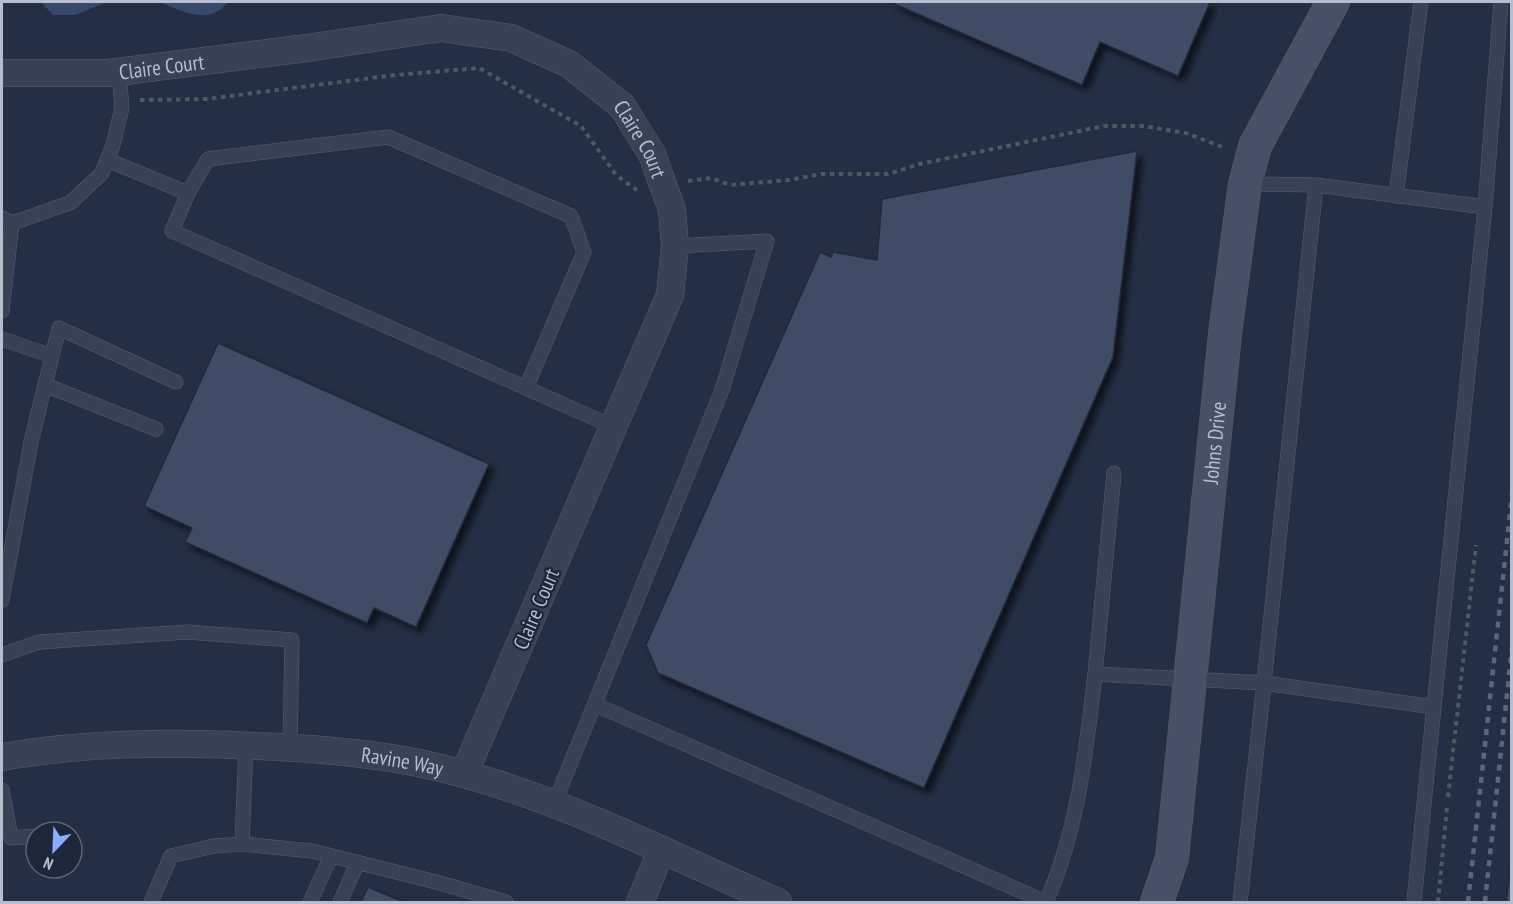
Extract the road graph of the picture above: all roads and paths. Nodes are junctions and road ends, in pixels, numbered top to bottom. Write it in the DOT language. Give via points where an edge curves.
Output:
graph roads {
  1 [pos="1333,2"];
  2 [pos="1420,2"];
  3 [pos="1501,2"];
  4 [pos="119,72"];
  5 [pos="2,73"];
  6 [pos="121,100"];
  7 [pos="1226,148"];
  8 [pos="107,160"];
  9 [pos="681,182"];
  10 [pos="1245,184"];
  11 [pos="1316,185"];
  12 [pos="642,190"];
  13 [pos="188,193"];
  14 [pos="1396,196"];
  15 [pos="1485,207"];
  16 [pos="7,220"];
  17 [pos="675,246"];
  18 [pos="2,311"];
  19 [pos="2,339"];
  20 [pos="52,356"];
  21 [pos="176,382"];
  22 [pos="45,385"];
  23 [pos="526,388"];
  24 [pos="614,427"];
  25 [pos="156,429"];
  26 [pos="1114,473"];
  27 [pos="1476,545"];
  28 [pos="2,600"];
  29 [pos="2,655"];
  30 [pos="1095,674"];
  31 [pos="1191,678"];
  32 [pos="1264,683"];
  33 [pos="596,705"];
  34 [pos="1434,707"];
  35 [pos="246,746"];
  36 [pos="290,748"];
  37 [pos="2,758"];
  38 [pos="464,774"];
  39 [pos="2,790"];
  40 [pos="554,804"];
  41 [pos="24,838"];
  42 [pos="6,840"];
  43 [pos="242,844"];
  44 [pos="661,851"];
  45 [pos="331,856"];
  46 [pos="358,862"];
  47 [pos="1046,902"];
  48 [pos="151,903"];
  49 [pos="310,903"];
  50 [pos="340,903"];
  51 [pos="506,903"];
  52 [pos="640,903"];
  53 [pos="778,903"];
  54 [pos="1157,903"];
  55 [pos="1240,903"];
  56 [pos="1414,903"];
  57 [pos="1438,903"];
  1 -- 10 [label="street, Johns Drive" via="1255,146"];
  2 -- 14 [label="lane"];
  3 -- 15 [label="lane"];
  4 -- 5 [label="street, Claire Court"];
  4 -- 6 [label="lane"];
  4 -- 17 [label="street, Claire Court" via="441,28 511,38 569,64 622,106 652,154 665,186"];
  6 -- 8 [label="lane"];
  6 -- 12 [label="path" via="207,99 479,68 581,126 615,174 634,190"];
  7 -- 9 [label="path" via="1186,134 1144,126 1104,126 888,174 822,174 730,185 711,178"];
  8 -- 13 [label="lane"];
  8 -- 16 [label="lane" via="102,173 70,203"];
  10 -- 11 [label="lane"];
  10 -- 31 [label="street, Johns Drive" via="1225,334"];
  11 -- 14 [label="lane"];
  11 -- 32 [label="lane"];
  13 -- 23 [label="lane" via="172,231"];
  13 -- 23 [label="lane" via="208,159 388,137 571,216 584,252"];
  14 -- 15 [label="lane"];
  15 -- 34 [label="lane"];
  16 -- 18 [label="lane"];
  17 -- 24 [label="street, Claire Court" via="670,294"];
  17 -- 33 [label="lane" via="767,241 722,390"];
  19 -- 20 [label="lane"];
  20 -- 21 [label="lane" via="59,328"];
  20 -- 22 [label="lane"];
  22 -- 25 [label="lane"];
  22 -- 28 [label="lane"];
  23 -- 24 [label="lane"];
  24 -- 38 [label="street, Claire Court"];
  26 -- 30 [label="lane"];
  27 -- 57 [label="path"];
  29 -- 36 [label="lane" via="39,642 187,632 292,640"];
  30 -- 31 [label="lane"];
  30 -- 47 [label="lane" via="1085,769 1059,873"];
  31 -- 32 [label="lane"];
  31 -- 54 [label="street, Johns Drive" via="1172,858"];
  32 -- 34 [label="lane"];
  32 -- 55 [label="lane"];
  33 -- 40 [label="lane"];
  33 -- 47 [label="lane"];
  34 -- 56 [label="lane"];
  35 -- 36 [label="street, Ravine Way"];
  35 -- 37 [label="street, Ravine Way" via="113,744 51,748"];
  35 -- 43 [label="lane"];
  36 -- 38 [label="street, Ravine Way" via="393,759"];
  38 -- 40 [label="street, Ravine Way"];
  39 -- 42 [label="lane"];
  40 -- 44 [label="street, Ravine Way"];
  41 -- 42 [label="lane"];
  43 -- 45 [label="lane"];
  43 -- 48 [label="lane" via="171,856"];
  44 -- 52 [label="street"];
  44 -- 53 [label="street, Ravine Way"];
  45 -- 46 [label="lane"];
  45 -- 49 [label="lane"];
  46 -- 50 [label="lane"];
  46 -- 51 [label="lane"];
}
